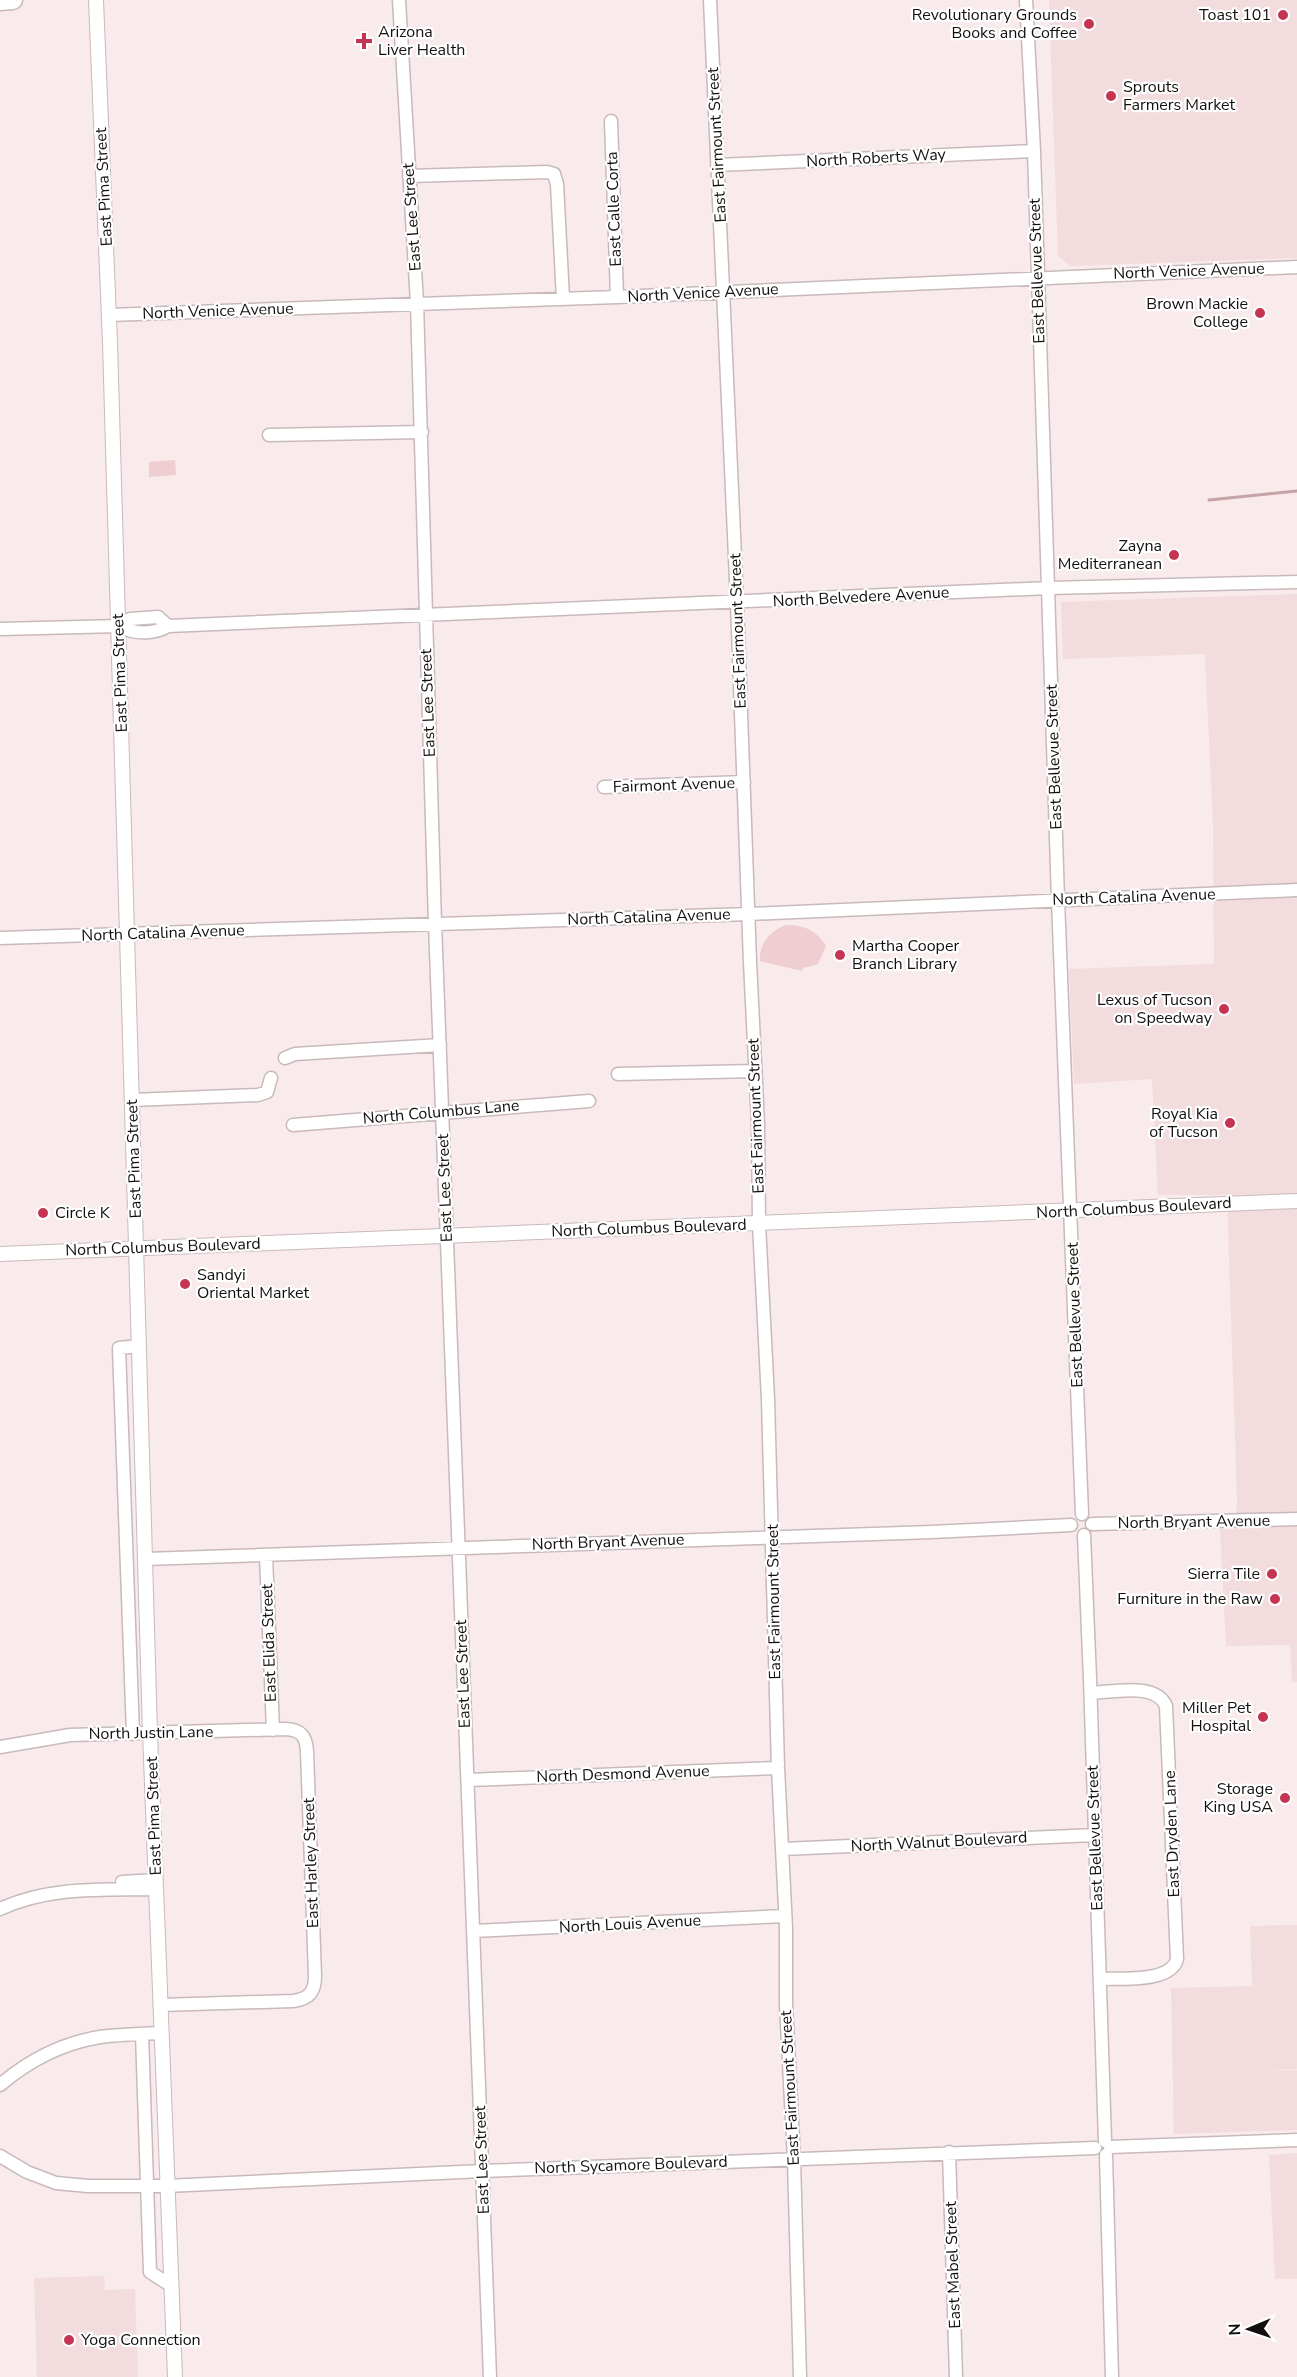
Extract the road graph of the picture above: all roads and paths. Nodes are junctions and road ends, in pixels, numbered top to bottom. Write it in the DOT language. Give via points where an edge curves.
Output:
graph roads {
  1 [pos="13,0"];
  2 [pos="96,0"];
  3 [pos="399,0"];
  4 [pos="710,0"];
  5 [pos="1026,0"];
  6 [pos="0,1"];
  7 [pos="611,121"];
  8 [pos="1034,151"];
  9 [pos="717,165"];
  10 [pos="409,176"];
  11 [pos="1297,267"];
  12 [pos="1037,278"];
  13 [pos="723,291"];
  14 [pos="617,297"];
  15 [pos="563,299"];
  16 [pos="417,303"];
  17 [pos="109,315"];
  18 [pos="422,432"];
  19 [pos="269,435"];
  20 [pos="1297,582"];
  21 [pos="1049,588"];
  22 [pos="737,602"];
  23 [pos="425,614"];
  24 [pos="119,626"];
  25 [pos="0,629"];
  26 [pos="744,782"];
  27 [pos="604,787"];
  28 [pos="1297,890"];
  29 [pos="1058,900"];
  30 [pos="749,914"];
  31 [pos="435,924"];
  32 [pos="127,934"];
  33 [pos="0,938"];
  34 [pos="440,1045"];
  35 [pos="285,1058"];
  36 [pos="755,1071"];
  37 [pos="618,1074"];
  38 [pos="271,1078"];
  39 [pos="132,1100"];
  40 [pos="589,1101"];
  41 [pos="442,1111"];
  42 [pos="293,1125"];
  43 [pos="1297,1201"];
  44 [pos="1072,1211"];
  45 [pos="759,1224"];
  46 [pos="447,1236"];
  47 [pos="136,1248"];
  48 [pos="0,1254"];
  49 [pos="139,1347"];
  50 [pos="1082,1514"];
  51 [pos="1297,1519"];
  52 [pos="1092,1524"];
  53 [pos="1071,1525"];
  54 [pos="1083,1535"];
  55 [pos="772,1536"];
  56 [pos="458,1548"];
  57 [pos="266,1556"];
  58 [pos="146,1559"];
  59 [pos="1091,1694"];
  60 [pos="273,1730"];
  61 [pos="150,1733"];
  62 [pos="133,1734"];
  63 [pos="302,1734"];
  64 [pos="0,1747"];
  65 [pos="778,1768"];
  66 [pos="468,1780"];
  67 [pos="1095,1835"];
  68 [pos="783,1849"];
  69 [pos="156,1884"];
  70 [pos="0,1909"];
  71 [pos="785,1916"];
  72 [pos="474,1931"];
  73 [pos="1101,1979"];
  74 [pos="160,2005"];
  75 [pos="160,2033"];
  76 [pos="142,2034"];
  77 [pos="0,2085"];
  78 [pos="1297,2140"];
  79 [pos="1104,2148"];
  80 [pos="949,2152"];
  81 [pos="0,2156"];
  82 [pos="794,2160"];
  83 [pos="482,2171"];
  84 [pos="147,2186"];
  85 [pos="166,2186"];
  86 [pos="170,2285"];
  87 [pos="175,2377"];
  88 [pos="490,2377"];
  89 [pos="800,2377"];
  90 [pos="956,2377"];
  91 [pos="1112,2377"];
  1 -- 6 [label="main road"];
  2 -- 17 [label="street, East Pima Street"];
  3 -- 10 [label="street, East Lee Street"];
  4 -- 9 [label="street, East Fairmount Street"];
  5 -- 8 [label="street, East Bellevue Street"];
  7 -- 14 [label="street, East Calle Corta"];
  8 -- 9 [label="street, North Roberts Way"];
  8 -- 12 [label="street, East Bellevue Street"];
  9 -- 13 [label="street, East Fairmount Street"];
  10 -- 15 [label="street" via="554,174"];
  10 -- 16 [label="street, East Lee Street"];
  11 -- 12 [label="street, North Venice Avenue"];
  12 -- 13 [label="street, North Venice Avenue"];
  12 -- 21 [label="street, East Bellevue Street"];
  13 -- 14 [label="street, North Venice Avenue"];
  13 -- 22 [label="street, East Fairmount Street"];
  14 -- 15 [label="street, North Venice Avenue"];
  15 -- 16 [label="street, North Venice Avenue"];
  16 -- 17 [label="street, North Venice Avenue"];
  16 -- 18 [label="street, East Lee Street"];
  17 -- 24 [label="street, East Pima Street"];
  18 -- 19 [label="street"];
  18 -- 23 [label="street, East Lee Street"];
  20 -- 21 [label="street, North Belvedere Avenue"];
  21 -- 22 [label="street, North Belvedere Avenue"];
  21 -- 29 [label="street, East Bellevue Street"];
  22 -- 23 [label="street, North Belvedere Avenue"];
  22 -- 26 [label="street, East Fairmount Street"];
  23 -- 24 [label="street, North Belvedere Avenue" via="168,626 158,617 130,619"];
  23 -- 31 [label="street, East Lee Street"];
  24 -- 25 [label="street"];
  24 -- 32 [label="street, East Pima Street"];
  26 -- 27 [label="street, Fairmont Avenue"];
  26 -- 30 [label="street, East Fairmount Street"];
  28 -- 29 [label="street, North Catalina Avenue"];
  29 -- 30 [label="street, North Catalina Avenue"];
  29 -- 44 [label="street, East Bellevue Street"];
  30 -- 31 [label="street, North Catalina Avenue"];
  30 -- 36 [label="street, East Fairmount Street"];
  31 -- 32 [label="street, North Catalina Avenue"];
  31 -- 34 [label="street, East Lee Street"];
  32 -- 33 [label="street, North Catalina Avenue"];
  32 -- 39 [label="street, East Pima Street"];
  34 -- 35 [label="street" via="295,1054"];
  34 -- 41 [label="street, East Lee Street"];
  36 -- 37 [label="street"];
  36 -- 45 [label="street, East Fairmount Street"];
  38 -- 39 [label="street" via="267,1092 258,1095"];
  39 -- 47 [label="street, East Pima Street"];
  40 -- 41 [label="street, North Columbus Lane"];
  41 -- 42 [label="street, North Columbus Lane"];
  41 -- 46 [label="street, East Lee Street"];
  43 -- 44 [label="street, North Columbus Boulevard"];
  44 -- 45 [label="street, North Columbus Boulevard"];
  44 -- 50 [label="street, East Bellevue Street"];
  45 -- 46 [label="street, North Columbus Boulevard"];
  45 -- 55 [label="street, East Fairmount Street"];
  46 -- 47 [label="street, North Columbus Boulevard"];
  46 -- 56 [label="street, East Lee Street"];
  47 -- 48 [label="street, North Columbus Boulevard"];
  47 -- 49 [label="street, East Pima Street"];
  49 -- 58 [label="street, East Pima Street"];
  49 -- 62 [label="street" via="119,1348"];
  50 -- 52 [label="street"];
  50 -- 53 [label="street" via="1074,1517"];
  51 -- 52 [label="street, North Bryant Avenue"];
  52 -- 54 [label="street"];
  53 -- 54 [label="street" via="1075,1533"];
  53 -- 55 [label="street, North Bryant Avenue"];
  54 -- 59 [label="street, East Bellevue Street"];
  55 -- 56 [label="street, North Bryant Avenue"];
  55 -- 65 [label="street, East Fairmount Street"];
  56 -- 57 [label="street, North Bryant Avenue"];
  56 -- 66 [label="street, East Lee Street"];
  57 -- 58 [label="street, North Bryant Avenue"];
  57 -- 60 [label="street, East Elida Street"];
  58 -- 61 [label="street, East Pima Street"];
  59 -- 67 [label="street, East Bellevue Street"];
  59 -- 73 [label="street, East Dryden Lane" via="1146,1690 1160,1696 1166,1706 1177,1959 1174,1968 1165,1974"];
  60 -- 61 [label="street, North Justin Lane"];
  60 -- 63 [label="street, North Justin Lane" via="295,1730"];
  61 -- 62 [label="street, North Justin Lane"];
  61 -- 69 [label="street, East Pima Street"];
  62 -- 64 [label="street, North Justin Lane" via="70,1735"];
  63 -- 74 [label="street, East Harley Street" via="307,1751 313,1992 307,1998 293,2001"];
  65 -- 66 [label="street, North Desmond Avenue"];
  65 -- 68 [label="street, East Fairmount Street"];
  66 -- 72 [label="street, East Lee Street"];
  67 -- 68 [label="street, North Walnut Boulevard"];
  67 -- 73 [label="street, East Bellevue Street"];
  68 -- 71 [label="street, East Fairmount Street"];
  69 -- 70 [label="street" via="50,1893"];
  69 -- 74 [label="street, East Pima Street"];
  71 -- 72 [label="street, North Louis Avenue"];
  71 -- 82 [label="street, East Fairmount Street"];
  72 -- 83 [label="street, East Lee Street"];
  73 -- 79 [label="street, East Bellevue Street"];
  74 -- 75 [label="street, East Pima Street"];
  75 -- 76 [label="street"];
  75 -- 85 [label="street, East Pima Street"];
  76 -- 77 [label="street" via="100,2037 64,2046 17,2070"];
  76 -- 84 [label="street"];
  78 -- 79 [label="street, North Sycamore Boulevard"];
  79 -- 80 [label="street, North Sycamore Boulevard"];
  79 -- 91 [label="street, East Bellevue Street"];
  80 -- 82 [label="street, North Sycamore Boulevard"];
  80 -- 90 [label="street, East Mabel Street"];
  81 -- 84 [label="street, North Sycamore Boulevard" via="56,2183"];
  82 -- 83 [label="street, North Sycamore Boulevard"];
  82 -- 89 [label="street, East Fairmount Street"];
  83 -- 85 [label="street, North Sycamore Boulevard"];
  83 -- 88 [label="street, East Lee Street"];
  84 -- 85 [label="street, North Sycamore Boulevard"];
  84 -- 86 [label="street" via="150,2272"];
  85 -- 86 [label="street, East Pima Street"];
  86 -- 87 [label="street, East Pima Street"];
}
